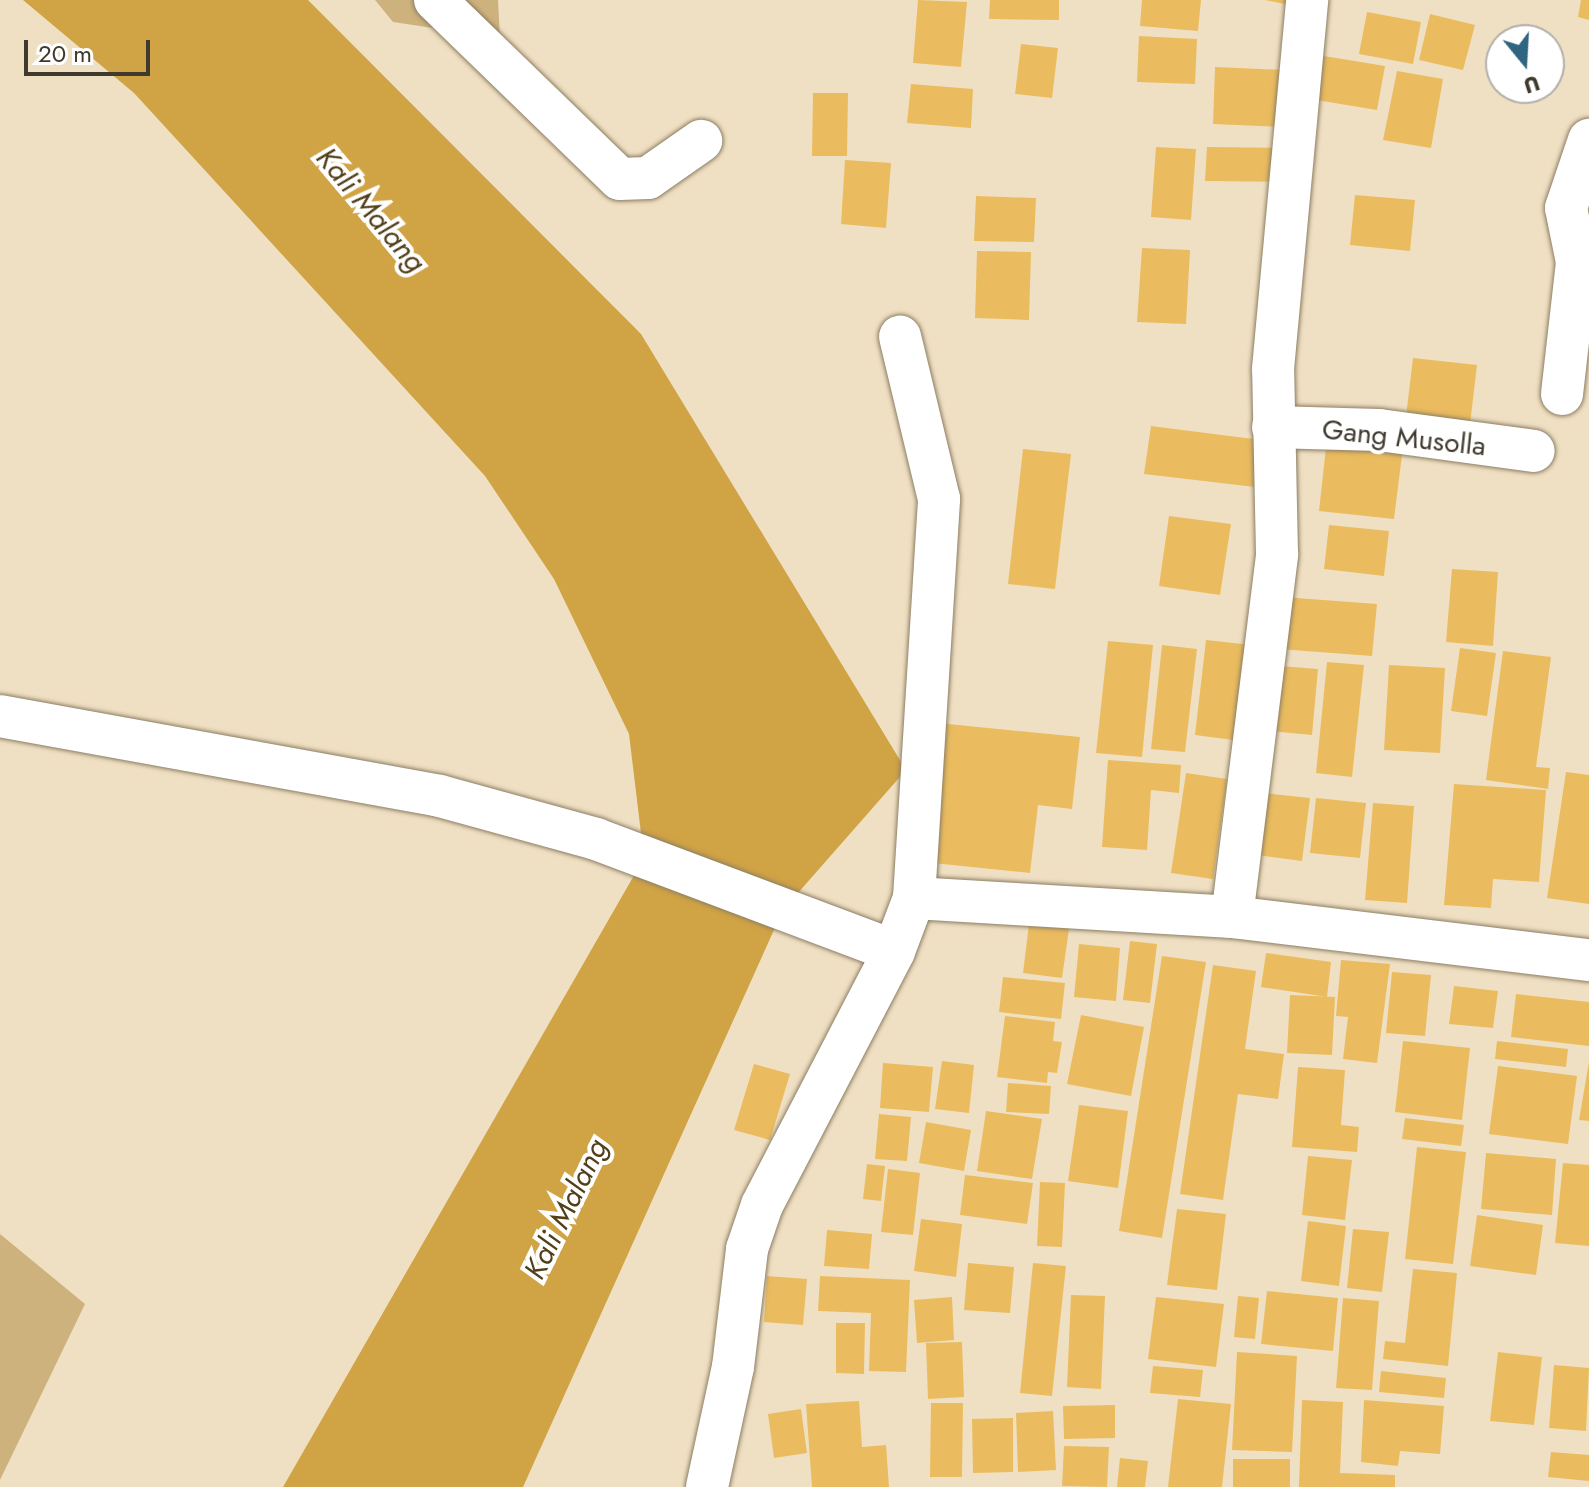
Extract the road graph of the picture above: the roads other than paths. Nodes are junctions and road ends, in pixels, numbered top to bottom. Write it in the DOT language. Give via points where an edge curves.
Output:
graph roads {
  1 [pos="435,0"];
  2 [pos="1307,0"];
  3 [pos="1589,140"];
  4 [pos="701,141"];
  5 [pos="900,337"];
  6 [pos="1562,394"];
  7 [pos="1273,427"];
  8 [pos="1534,451"];
  9 [pos="0,716"];
  10 [pos="914,898"];
  11 [pos="1232,917"];
  12 [pos="881,947"];
  13 [pos="1589,960"];
  14 [pos="707,1487"];
  1 -- 4 [label="street" via="620,179 648,178"];
  2 -- 7 [label="street"];
  3 -- 6 [label="street" via="1566,208 1577,262"];
  5 -- 10 [label="street" via="939,499"];
  7 -- 8 [label="street, Gang Musolla" via="1379,430"];
  7 -- 11 [label="street" via="1277,554"];
  9 -- 12 [label="street" via="309,769 596,839"];
  10 -- 11 [label="street"];
  10 -- 12 [label="street"];
  11 -- 13 [label="street"];
  12 -- 14 [label="street" via="747,1249 733,1367"];
}
